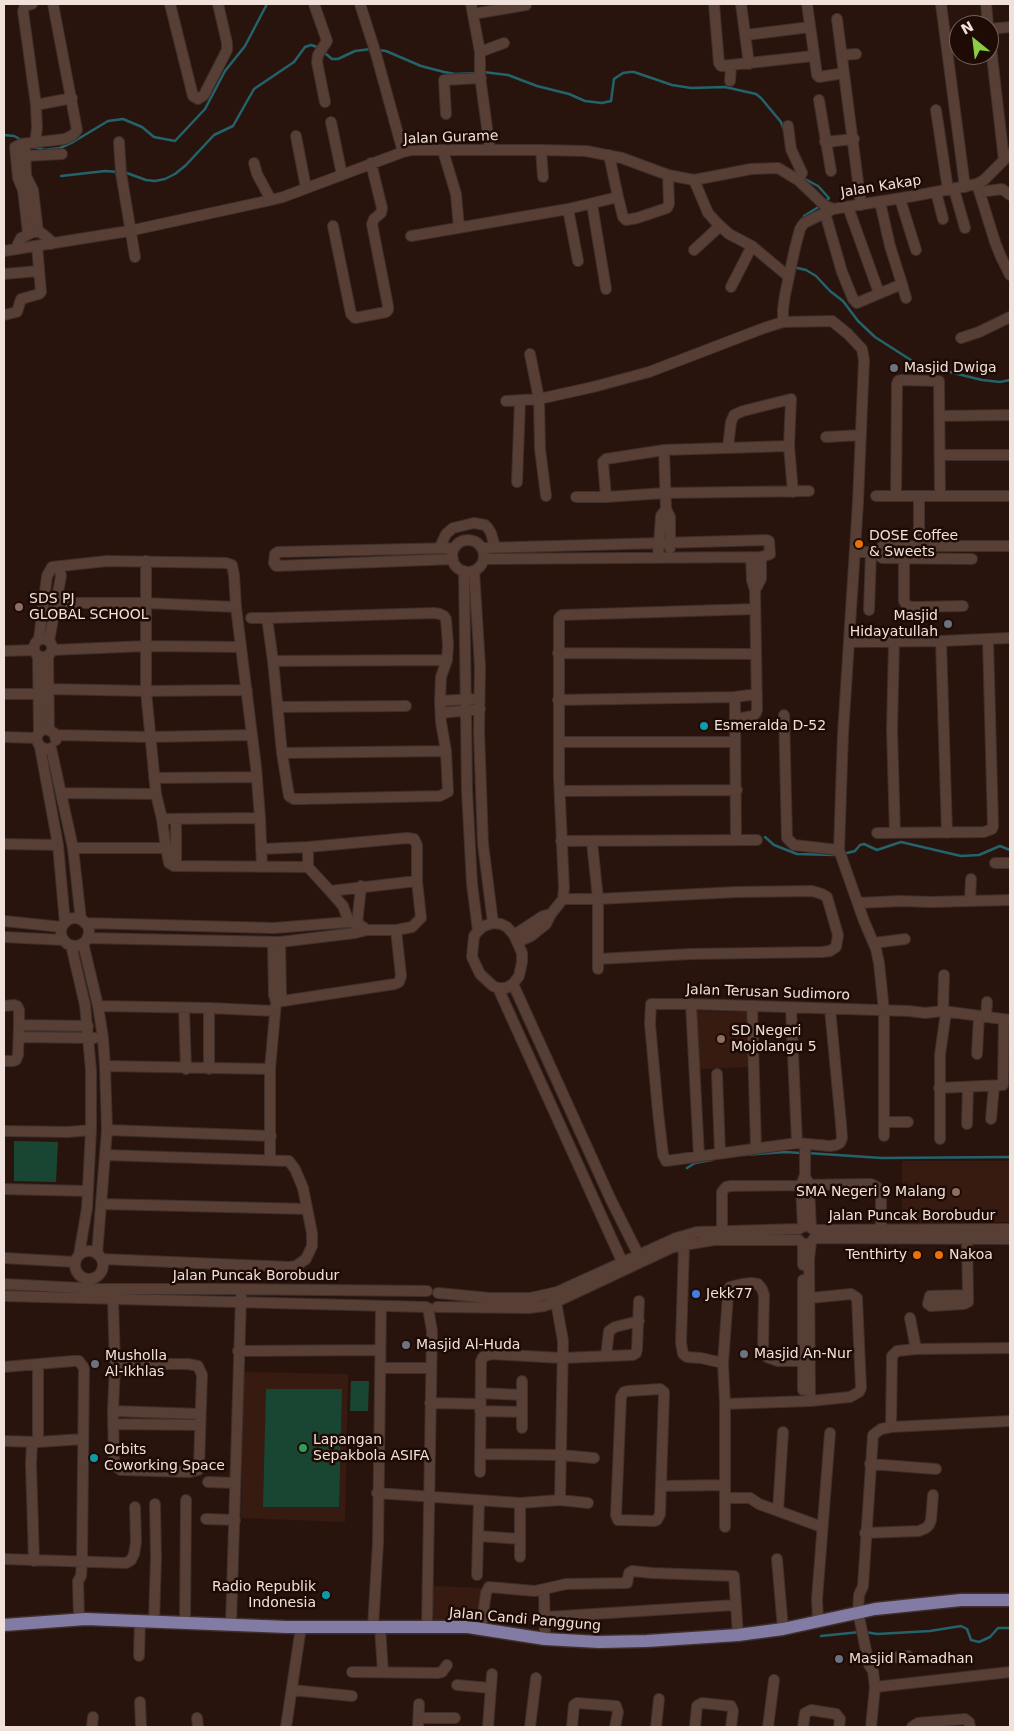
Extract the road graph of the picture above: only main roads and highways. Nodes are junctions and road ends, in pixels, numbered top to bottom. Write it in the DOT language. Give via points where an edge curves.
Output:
graph roads {
  1 [pos="1010,1600"];
  2 [pos="4,1626"];
  1 -- 2 [label="main road, Jalan Candi Panggung" via="961,1600 862,1611 783,1629 647,1641 545,1639 481,1628 301,1627 82,1619"];
}
